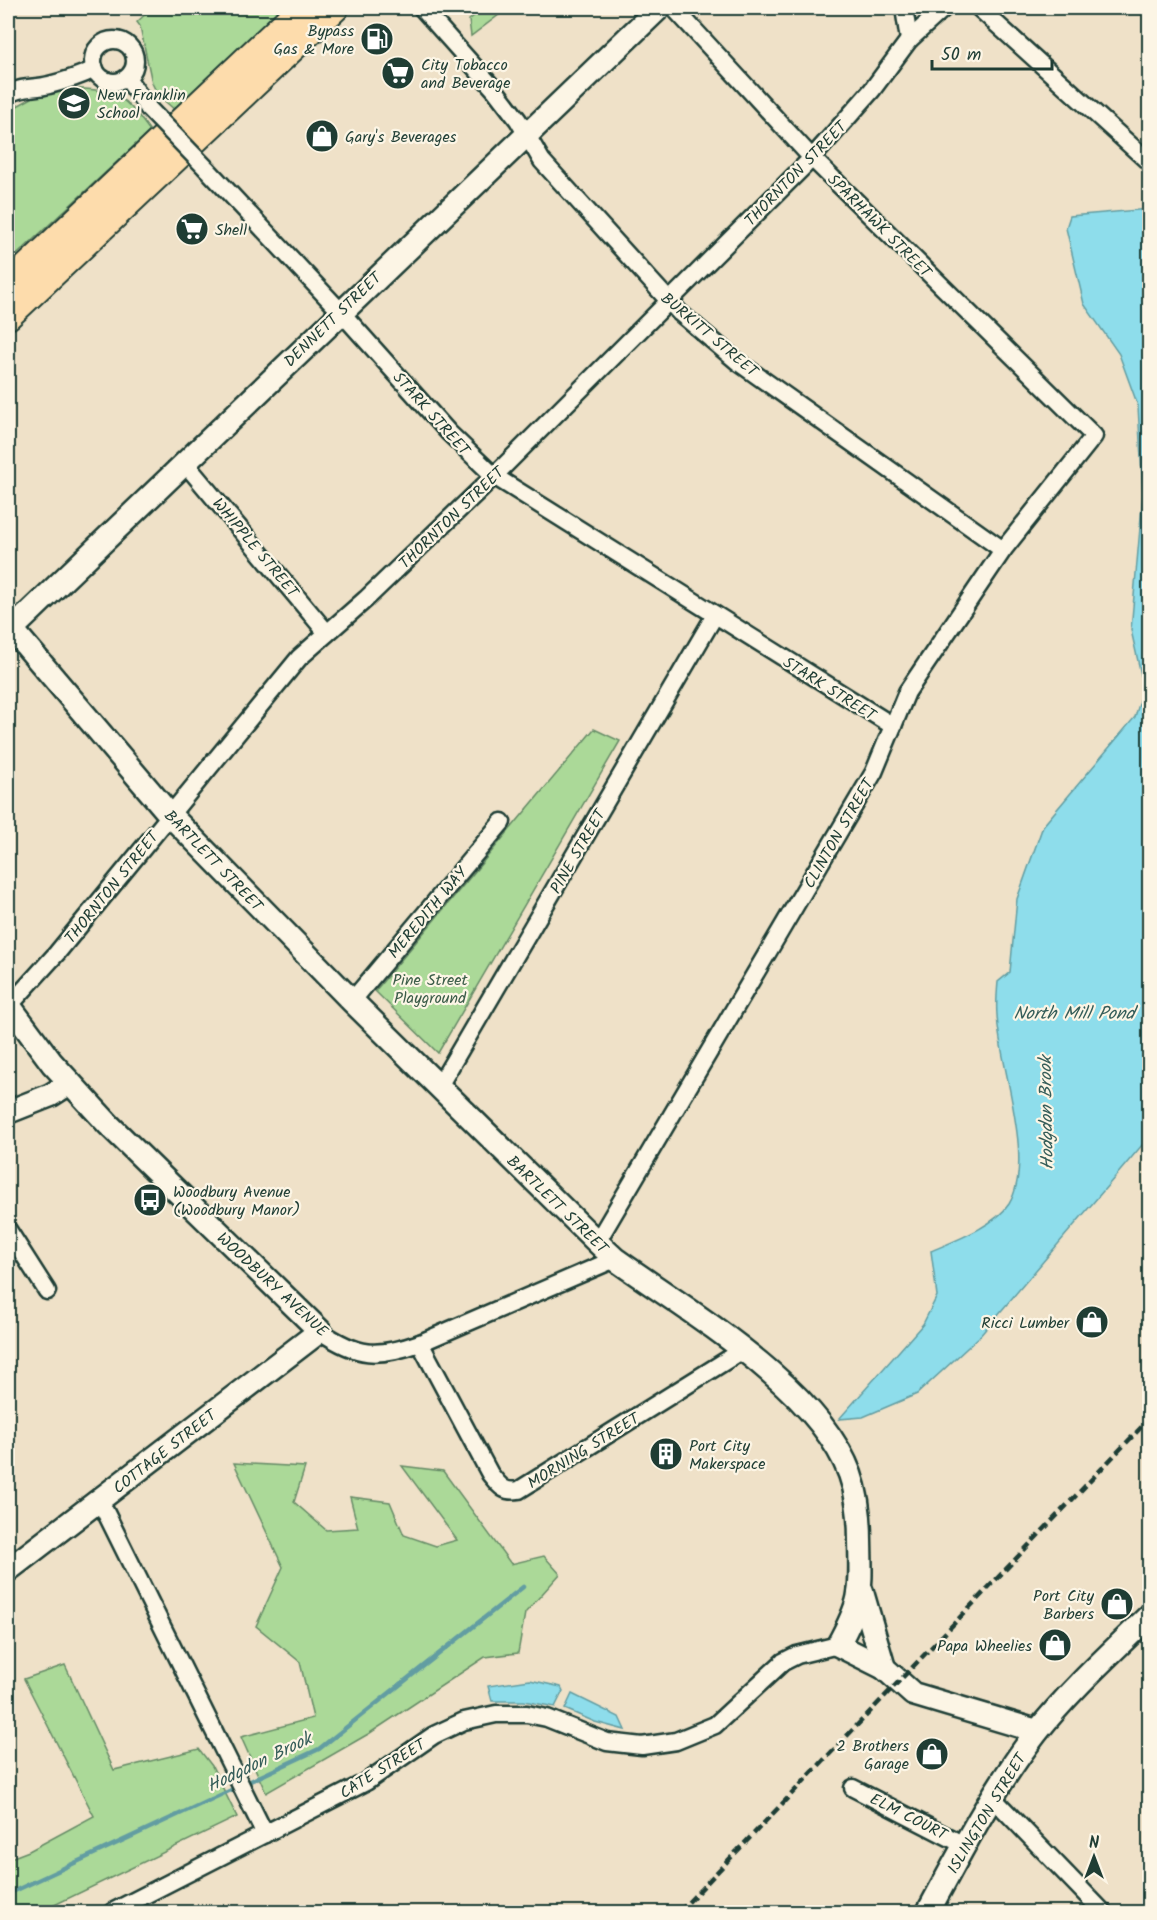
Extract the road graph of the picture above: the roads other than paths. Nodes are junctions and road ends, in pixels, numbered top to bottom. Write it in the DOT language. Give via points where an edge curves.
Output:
graph roads {
  1 [pos="301,8"];
  2 [pos="335,8"];
  3 [pos="422,8"];
  4 [pos="659,8"];
  5 [pos="674,8"];
  6 [pos="904,8"];
  7 [pos="944,8"];
  8 [pos="979,8"];
  9 [pos="909,40"];
  10 [pos="95,69"];
  11 [pos="127,78"];
  12 [pos="8,95"];
  13 [pos="526,135"];
  14 [pos="812,158"];
  15 [pos="1149,163"];
  16 [pos="8,285"];
  17 [pos="668,302"];
  18 [pos="340,311"];
  19 [pos="8,316"];
  20 [pos="1094,436"];
  21 [pos="184,462"];
  22 [pos="494,476"];
  23 [pos="1003,550"];
  24 [pos="715,615"];
  25 [pos="9,629"];
  26 [pos="327,633"];
  27 [pos="893,726"];
  28 [pos="170,815"];
  29 [pos="502,822"];
  30 [pos="352,1001"];
  31 [pos="8,1005"];
  32 [pos="70,1083"];
  33 [pos="439,1086"];
  34 [pos="8,1112"];
  35 [pos="8,1230"];
  36 [pos="597,1242"];
  37 [pos="615,1259"];
  38 [pos="46,1291"];
  39 [pos="320,1331"];
  40 [pos="420,1343"];
  41 [pos="743,1350"];
  42 [pos="100,1501"];
  43 [pos="8,1570"];
  44 [pos="862,1592"];
  45 [pos="1149,1615"];
  46 [pos="838,1645"];
  47 [pos="884,1668"];
  48 [pos="1038,1731"];
  49 [pos="853,1788"];
  50 [pos="992,1797"];
  51 [pos="265,1834"];
  52 [pos="964,1845"];
  53 [pos="112,1912"];
  54 [pos="928,1912"];
  55 [pos="1103,1912"];
  1 -- 16 [label="main road"];
  2 -- 19 [label="main road"];
  3 -- 13 [label="street, BURKITT STREET" via="495,90"];
  4 -- 13 [label="street, DENNETT STREET"];
  5 -- 14 [label="street, SPARHAWK STREET"];
  6 -- 9 [label="street"];
  7 -- 9 [label="street, THORNTON STREET"];
  8 -- 15 [label="street"];
  9 -- 14 [label="street, THORNTON STREET" via="872,90"];
  10 -- 11 [label="street" via="106,80 118,82"];
  10 -- 11 [label="street" via="93,56 97,48 118,40 129,45 135,57 134,69"];
  10 -- 12 [label="street" via="71,80 13,90"];
  11 -- 18 [label="street, STARK STREET, bridge" via="149,109"];
  13 -- 17 [label="street, BURKITT STREET" via="542,161"];
  13 -- 18 [label="street, DENNETT STREET"];
  14 -- 17 [label="street, THORNTON STREET"];
  14 -- 20 [label="street, SPARHAWK STREET"];
  17 -- 22 [label="street, THORNTON STREET"];
  17 -- 23 [label="street, BURKITT STREET" via="738,362"];
  18 -- 21 [label="street, DENNETT STREET"];
  18 -- 22 [label="street, STARK STREET" via="449,433"];
  20 -- 23 [label="street, CLINTON STREET"];
  21 -- 25 [label="street, DENNETT STREET"];
  21 -- 26 [label="street, WHIPPLE STREET"];
  22 -- 24 [label="street, STARK STREET"];
  22 -- 26 [label="street, THORNTON STREET"];
  23 -- 27 [label="street, CLINTON STREET" via="907,692"];
  24 -- 27 [label="street, STARK STREET"];
  24 -- 33 [label="street, PINE STREET"];
  25 -- 28 [label="street, BARTLETT STREET"];
  26 -- 28 [label="street, THORNTON STREET" via="278,682"];
  27 -- 36 [label="street, CLINTON STREET" via="874,772"];
  28 -- 30 [label="street, BARTLETT STREET"];
  28 -- 31 [label="street, THORNTON STREET" via="57,953"];
  29 -- 30 [label="street, MEREDITH WAY"];
  30 -- 33 [label="street, BARTLETT STREET"];
  31 -- 32 [label="street, WOODBURY AVENUE"];
  32 -- 34 [label="street"];
  32 -- 39 [label="street, WOODBURY AVENUE" via="161,1178"];
  33 -- 36 [label="street, BARTLETT STREET"];
  35 -- 38 [label="street"];
  36 -- 37 [label="street, BARTLETT STREET"];
  37 -- 40 [label="street, WOODBURY AVENUE"];
  37 -- 41 [label="street, BARTLETT STREET"];
  39 -- 40 [label="street, WOODBURY AVENUE" via="339,1344 371,1354"];
  39 -- 42 [label="street, COTTAGE STREET"];
  40 -- 41 [label="street, MORNING STREET" via="490,1474 504,1490 511,1492"];
  41 -- 44 [label="street, BARTLETT STREET" via="805,1404 834,1443 850,1474 857,1498"];
  42 -- 43 [label="street, COTTAGE STREET"];
  42 -- 51 [label="street"];
  44 -- 46 [label="street, BARTLETT STREET" via="854,1617"];
  44 -- 47 [label="street"];
  45 -- 48 [label="street, ISLINGTON STREET"];
  46 -- 47 [label="street"];
  46 -- 51 [label="street, CATE STREET" via="783,1662 715,1725 676,1741 642,1746 607,1742 527,1714 496,1714 464,1721 434,1736 366,1782"];
  47 -- 48 [label="street" via="913,1694"];
  48 -- 50 [label="street, ISLINGTON STREET"];
  49 -- 52 [label="street, ELM COURT"];
  50 -- 52 [label="street, ISLINGTON STREET"];
  50 -- 55 [label="street"];
  51 -- 53 [label="street, CATE STREET"];
  52 -- 54 [label="street, ISLINGTON STREET"];
}
